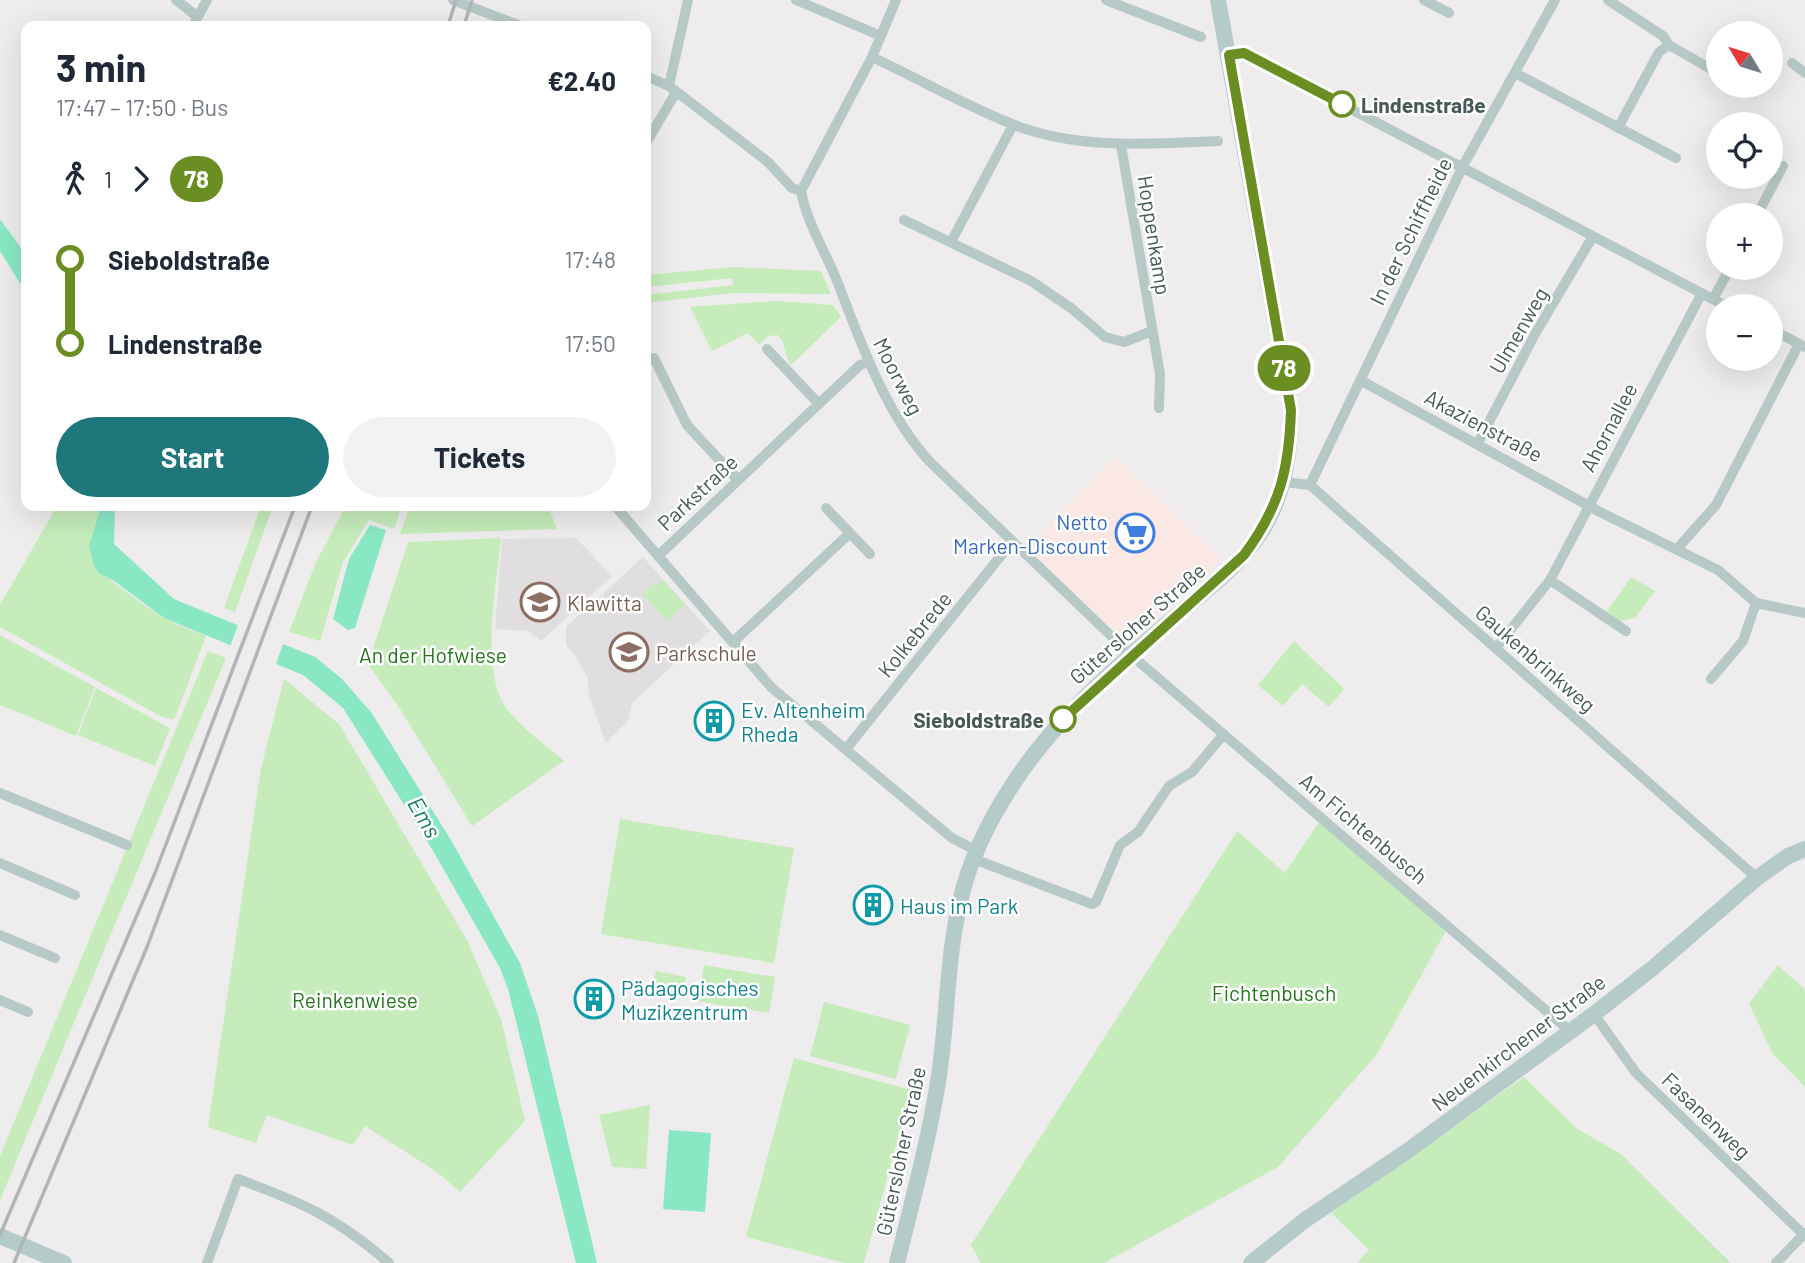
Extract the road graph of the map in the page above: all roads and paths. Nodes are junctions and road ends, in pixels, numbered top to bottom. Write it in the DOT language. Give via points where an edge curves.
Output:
graph roads {
  1 [pos="177,0"];
  2 [pos="207,0"];
  3 [pos="453,0"];
  4 [pos="688,0"];
  5 [pos="796,0"];
  6 [pos="896,0"];
  7 [pos="1106,0"];
  8 [pos="1218,0"];
  9 [pos="1424,0"];
  10 [pos="1555,0"];
  11 [pos="1608,0"];
  12 [pos="1449,13"];
  13 [pos="194,21"];
  14 [pos="196,21"];
  15 [pos="508,21"];
  16 [pos="881,36"];
  17 [pos="1201,37"];
  18 [pos="1669,45"];
  19 [pos="1229,55"];
  20 [pos="873,57"];
  21 [pos="1792,63"];
  22 [pos="1706,66"];
  23 [pos="1515,73"];
  24 [pos="1805,73"];
  25 [pos="651,79"];
  26 [pos="672,90"];
  27 [pos="1013,125"];
  28 [pos="1618,128"];
  29 [pos="651,133"];
  30 [pos="1218,141"];
  31 [pos="1121,145"];
  32 [pos="1675,158"];
  33 [pos="1462,166"];
  34 [pos="801,191"];
  35 [pos="904,219"];
  36 [pos="1593,236"];
  37 [pos="952,240"];
  38 [pos="1702,293"];
  39 [pos="1706,295"];
  40 [pos="1152,331"];
  41 [pos="1783,336"];
  42 [pos="1802,346"];
  43 [pos="767,349"];
  44 [pos="654,358"];
  45 [pos="869,362"];
  46 [pos="1360,380"];
  47 [pos="819,404"];
  48 [pos="1159,408"];
  49 [pos="1478,443"];
  50 [pos="738,480"];
  51 [pos="1284,482"];
  52 [pos="1310,485"];
  53 [pos="1590,504"];
  54 [pos="826,508"];
  55 [pos="619,511"];
  56 [pos="850,533"];
  57 [pos="1011,544"];
  58 [pos="1677,549"];
  59 [pos="870,554"];
  60 [pos="658,556"];
  61 [pos="1550,580"];
  62 [pos="1756,603"];
  63 [pos="1805,613"];
  64 [pos="1626,631"];
  65 [pos="733,642"];
  66 [pos="1496,648"];
  67 [pos="1131,655"];
  68 [pos="1711,679"];
  69 [pos="1224,734"];
  70 [pos="846,749"];
  71 [pos="0,793"];
  72 [pos="127,845"];
  73 [pos="1805,849"];
  74 [pos="975,855"];
  75 [pos="0,863"];
  76 [pos="1757,878"];
  77 [pos="75,894"];
  78 [pos="0,935"];
  79 [pos="55,958"];
  80 [pos="0,1000"];
  81 [pos="28,1012"];
  82 [pos="1594,1014"];
  83 [pos="1570,1031"];
  84 [pos="1804,1234"];
  85 [pos="0,1236"];
  86 [pos="64,1263"];
  87 [pos="207,1263"];
  88 [pos="389,1263"];
  89 [pos="897,1263"];
  90 [pos="1251,1263"];
  91 [pos="1776,1263"];
  1 -- 13 [label="street"];
  2 -- 14 [label="street"];
  3 -- 15 [label="street"];
  4 -- 26 [label="street"];
  5 -- 16 [label="street"];
  6 -- 16 [label="street"];
  7 -- 17 [label="street"];
  8 -- 19 [label="main road, Gütersloher Straße"];
  9 -- 12 [label="street"];
  10 -- 23 [label="street, In der Schiffheide"];
  11 -- 18 [label="street" via="1663,36"];
  16 -- 20 [label="street"];
  18 -- 22 [label="street"];
  18 -- 28 [label="street" via="1659,52"];
  19 -- 33 [label="street" via="1244,53"];
  19 -- 51 [label="main road, Gütersloher Straße" via="1291,410"];
  20 -- 27 [label="street"];
  20 -- 34 [label="street"];
  21 -- 24 [label="street"];
  23 -- 28 [label="street"];
  23 -- 33 [label="street, In der Schiffheide"];
  25 -- 26 [label="street, Moorweg"];
  26 -- 29 [label="street"];
  26 -- 34 [label="street, Moorweg"];
  27 -- 31 [label="street"];
  27 -- 37 [label="street"];
  28 -- 32 [label="street"];
  30 -- 31 [label="street"];
  31 -- 40 [label="street, Hoppenkamp"];
  33 -- 36 [label="street"];
  33 -- 46 [label="street, In der Schiffheide"];
  34 -- 45 [label="street, Moorweg"];
  35 -- 37 [label="street"];
  36 -- 38 [label="street"];
  36 -- 49 [label="street, Ulmenweg"];
  37 -- 40 [label="street" via="1031,281 1105,337 1124,342"];
  38 -- 39 [label="street"];
  38 -- 53 [label="street, Ahornallee"];
  40 -- 48 [label="street, Hoppenkamp" via="1160,373"];
  41 -- 42 [label="street"];
  42 -- 58 [label="street" via="1716,505"];
  43 -- 47 [label="street"];
  44 -- 50 [label="street" via="687,425"];
  45 -- 47 [label="street, Parkstraße"];
  45 -- 57 [label="street, Moorweg" via="908,435"];
  46 -- 49 [label="street, Akazienstraße"];
  46 -- 52 [label="street, In der Schiffheide"];
  47 -- 50 [label="street, Parkstraße"];
  49 -- 53 [label="street, Akazienstraße"];
  50 -- 60 [label="street, Parkstraße"];
  51 -- 52 [label="street"];
  51 -- 67 [label="main road, Gütersloher Straße" via="1266,524 1244,555"];
  52 -- 66 [label="street, Gaukenbrinkweg"];
  53 -- 58 [label="street, Akazienstraße"];
  53 -- 61 [label="street, Ahornallee"];
  54 -- 56 [label="street"];
  55 -- 60 [label="street"];
  56 -- 59 [label="street"];
  56 -- 65 [label="street"];
  57 -- 67 [label="street, Moorweg"];
  57 -- 70 [label="street, Kolkebrede"];
  58 -- 62 [label="street, Akazienstraße" via="1718,570"];
  60 -- 65 [label="street, Parkstraße"];
  61 -- 64 [label="street"];
  61 -- 66 [label="street, Ahornallee"];
  62 -- 63 [label="street"];
  62 -- 68 [label="street" via="1744,641"];
  65 -- 70 [label="street, Parkstraße" via="772,688"];
  66 -- 76 [label="street, Gaukenbrinkweg"];
  67 -- 69 [label="street, Am Fichtenbusch"];
  67 -- 74 [label="main road, Gütersloher Straße" via="1041,744 994,815"];
  69 -- 74 [label="street" via="1192,772 1169,786 1138,832 1120,845 1092,904"];
  69 -- 83 [label="street, Am Fichtenbusch"];
  70 -- 74 [label="street, Parkstraße"];
  71 -- 72 [label="street"];
  73 -- 76 [label="main road, Neuenkirchener Straße"];
  74 -- 89 [label="main road, Gütersloher Straße" via="954,940 939,1081"];
  75 -- 77 [label="street"];
  76 -- 82 [label="main road, Neuenkirchener Straße"];
  78 -- 79 [label="street"];
  80 -- 81 [label="street"];
  82 -- 83 [label="main road, Neuenkirchener Straße"];
  82 -- 84 [label="street, Fasanenweg" via="1636,1073"];
  83 -- 90 [label="main road, Neuenkirchener Straße"];
  84 -- 91 [label="street, Fasanenweg"];
  85 -- 86 [label="main road"];
  87 -- 88 [label="street" via="238,1178 330,1217"];
}
